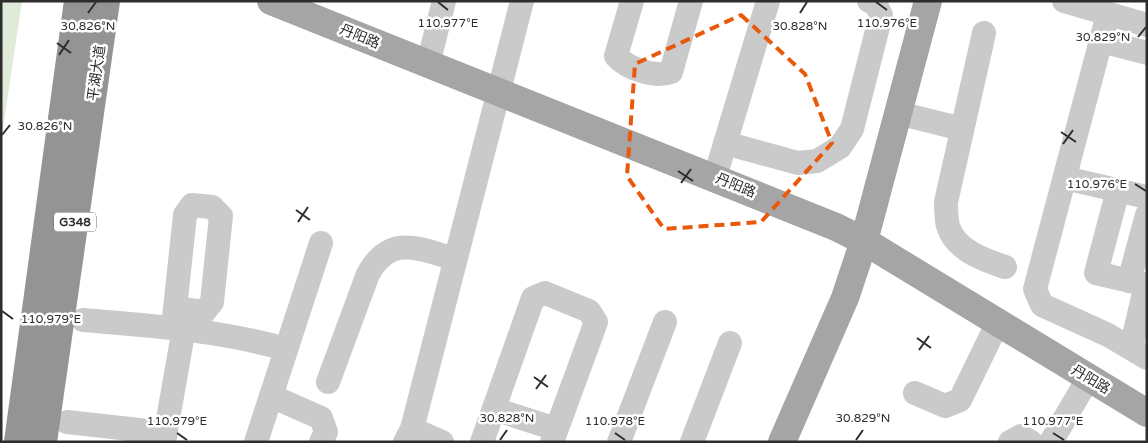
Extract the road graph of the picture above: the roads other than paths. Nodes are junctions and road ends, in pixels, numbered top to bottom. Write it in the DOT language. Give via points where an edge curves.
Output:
graph roads {
  1 [pos="78,1"];
  2 [pos="106,1"];
  3 [pos="271,1"];
  4 [pos="444,1"];
  5 [pos="522,1"];
  6 [pos="632,1"];
  7 [pos="691,1"];
  8 [pos="768,1"];
  9 [pos="869,1"];
  10 [pos="928,1"];
  11 [pos="1064,1"];
  12 [pos="1108,14"];
  13 [pos="1147,25"];
  14 [pos="984,33"];
  15 [pos="1101,42"];
  16 [pos="1147,53"];
  17 [pos="428,64"];
  18 [pos="498,92"];
  19 [pos="898,113"];
  20 [pos="962,129"];
  21 [pos="725,143"];
  22 [pos="715,177"];
  23 [pos="1065,178"];
  24 [pos="1118,190"];
  25 [pos="1147,197"];
  26 [pos="1147,215"];
  27 [pos="864,241"];
  28 [pos="321,243"];
  29 [pos="455,259"];
  30 [pos="1005,267"];
  31 [pos="1141,284"];
  32 [pos="82,320"];
  33 [pos="177,321"];
  34 [pos="665,322"];
  35 [pos="998,322"];
  36 [pos="730,343"];
  37 [pos="286,350"];
  38 [pos="1142,353"];
  39 [pos="1089,377"];
  40 [pos="328,382"];
  41 [pos="915,393"];
  42 [pos="271,396"];
  43 [pos="494,409"];
  44 [pos="1147,412"];
  45 [pos="67,422"];
  46 [pos="554,435"];
  47 [pos="165,437"];
  48 [pos="420,438"];
  49 [pos="18,442"];
  50 [pos="43,442"];
  51 [pos="256,442"];
  52 [pos="321,442"];
  53 [pos="482,442"];
  54 [pos="619,442"];
  55 [pos="692,442"];
  56 [pos="782,442"];
  57 [pos="1010,442"];
  58 [pos="1030,442"];
  59 [pos="1051,442"];
  1 -- 49 [label="highway, 平湖大道 / G348"];
  2 -- 50 [label="highway, 平湖大道 / G348"];
  3 -- 17 [label="main road, 丹阳路"];
  4 -- 17 [label="street"];
  5 -- 18 [label="street"];
  6 -- 7 [label="street" via="616,56 623,64 661,76 671,72"];
  8 -- 21 [label="street"];
  9 -- 21 [label="street" via="875,3 882,15 852,129 840,147 817,161 798,164"];
  10 -- 19 [label="main road"];
  11 -- 12 [label="street"];
  12 -- 13 [label="street"];
  12 -- 15 [label="street"];
  14 -- 20 [label="street"];
  15 -- 16 [label="street"];
  15 -- 23 [label="street"];
  17 -- 18 [label="main road, 丹阳路"];
  18 -- 22 [label="main road, 丹阳路"];
  18 -- 29 [label="street"];
  19 -- 20 [label="street"];
  19 -- 27 [label="main road"];
  20 -- 30 [label="street" via="946,202 948,227 963,247 982,260"];
  21 -- 22 [label="street"];
  22 -- 27 [label="main road, 丹阳路" via="808,214"];
  23 -- 24 [label="street"];
  23 -- 38 [label="street" via="1035,289 1042,304"];
  24 -- 25 [label="street"];
  24 -- 31 [label="street" via="1096,273"];
  26 -- 31 [label="street"];
  27 -- 35 [label="main road, 丹阳路"];
  27 -- 56 [label="main road" via="845,298"];
  28 -- 37 [label="street"];
  29 -- 40 [label="street" via="395,247 375,261"];
  29 -- 48 [label="street"];
  31 -- 38 [label="street"];
  32 -- 33 [label="street"];
  33 -- 37 [label="street"];
  33 -- 47 [label="street"];
  34 -- 54 [label="street"];
  35 -- 39 [label="main road, 丹阳路"];
  35 -- 41 [label="street" via="960,400 945,406"];
  36 -- 55 [label="street"];
  37 -- 42 [label="street"];
  39 -- 44 [label="main road, 丹阳路"];
  39 -- 59 [label="street"];
  42 -- 51 [label="street"];
  42 -- 52 [label="street" via="321,418 326,432"];
  43 -- 46 [label="street"];
  43 -- 46 [label="street" via="533,298 545,293 589,311 596,322"];
  43 -- 53 [label="street"];
  45 -- 47 [label="street"];
  57 -- 58 [label="street" via="1021,436"];
}
